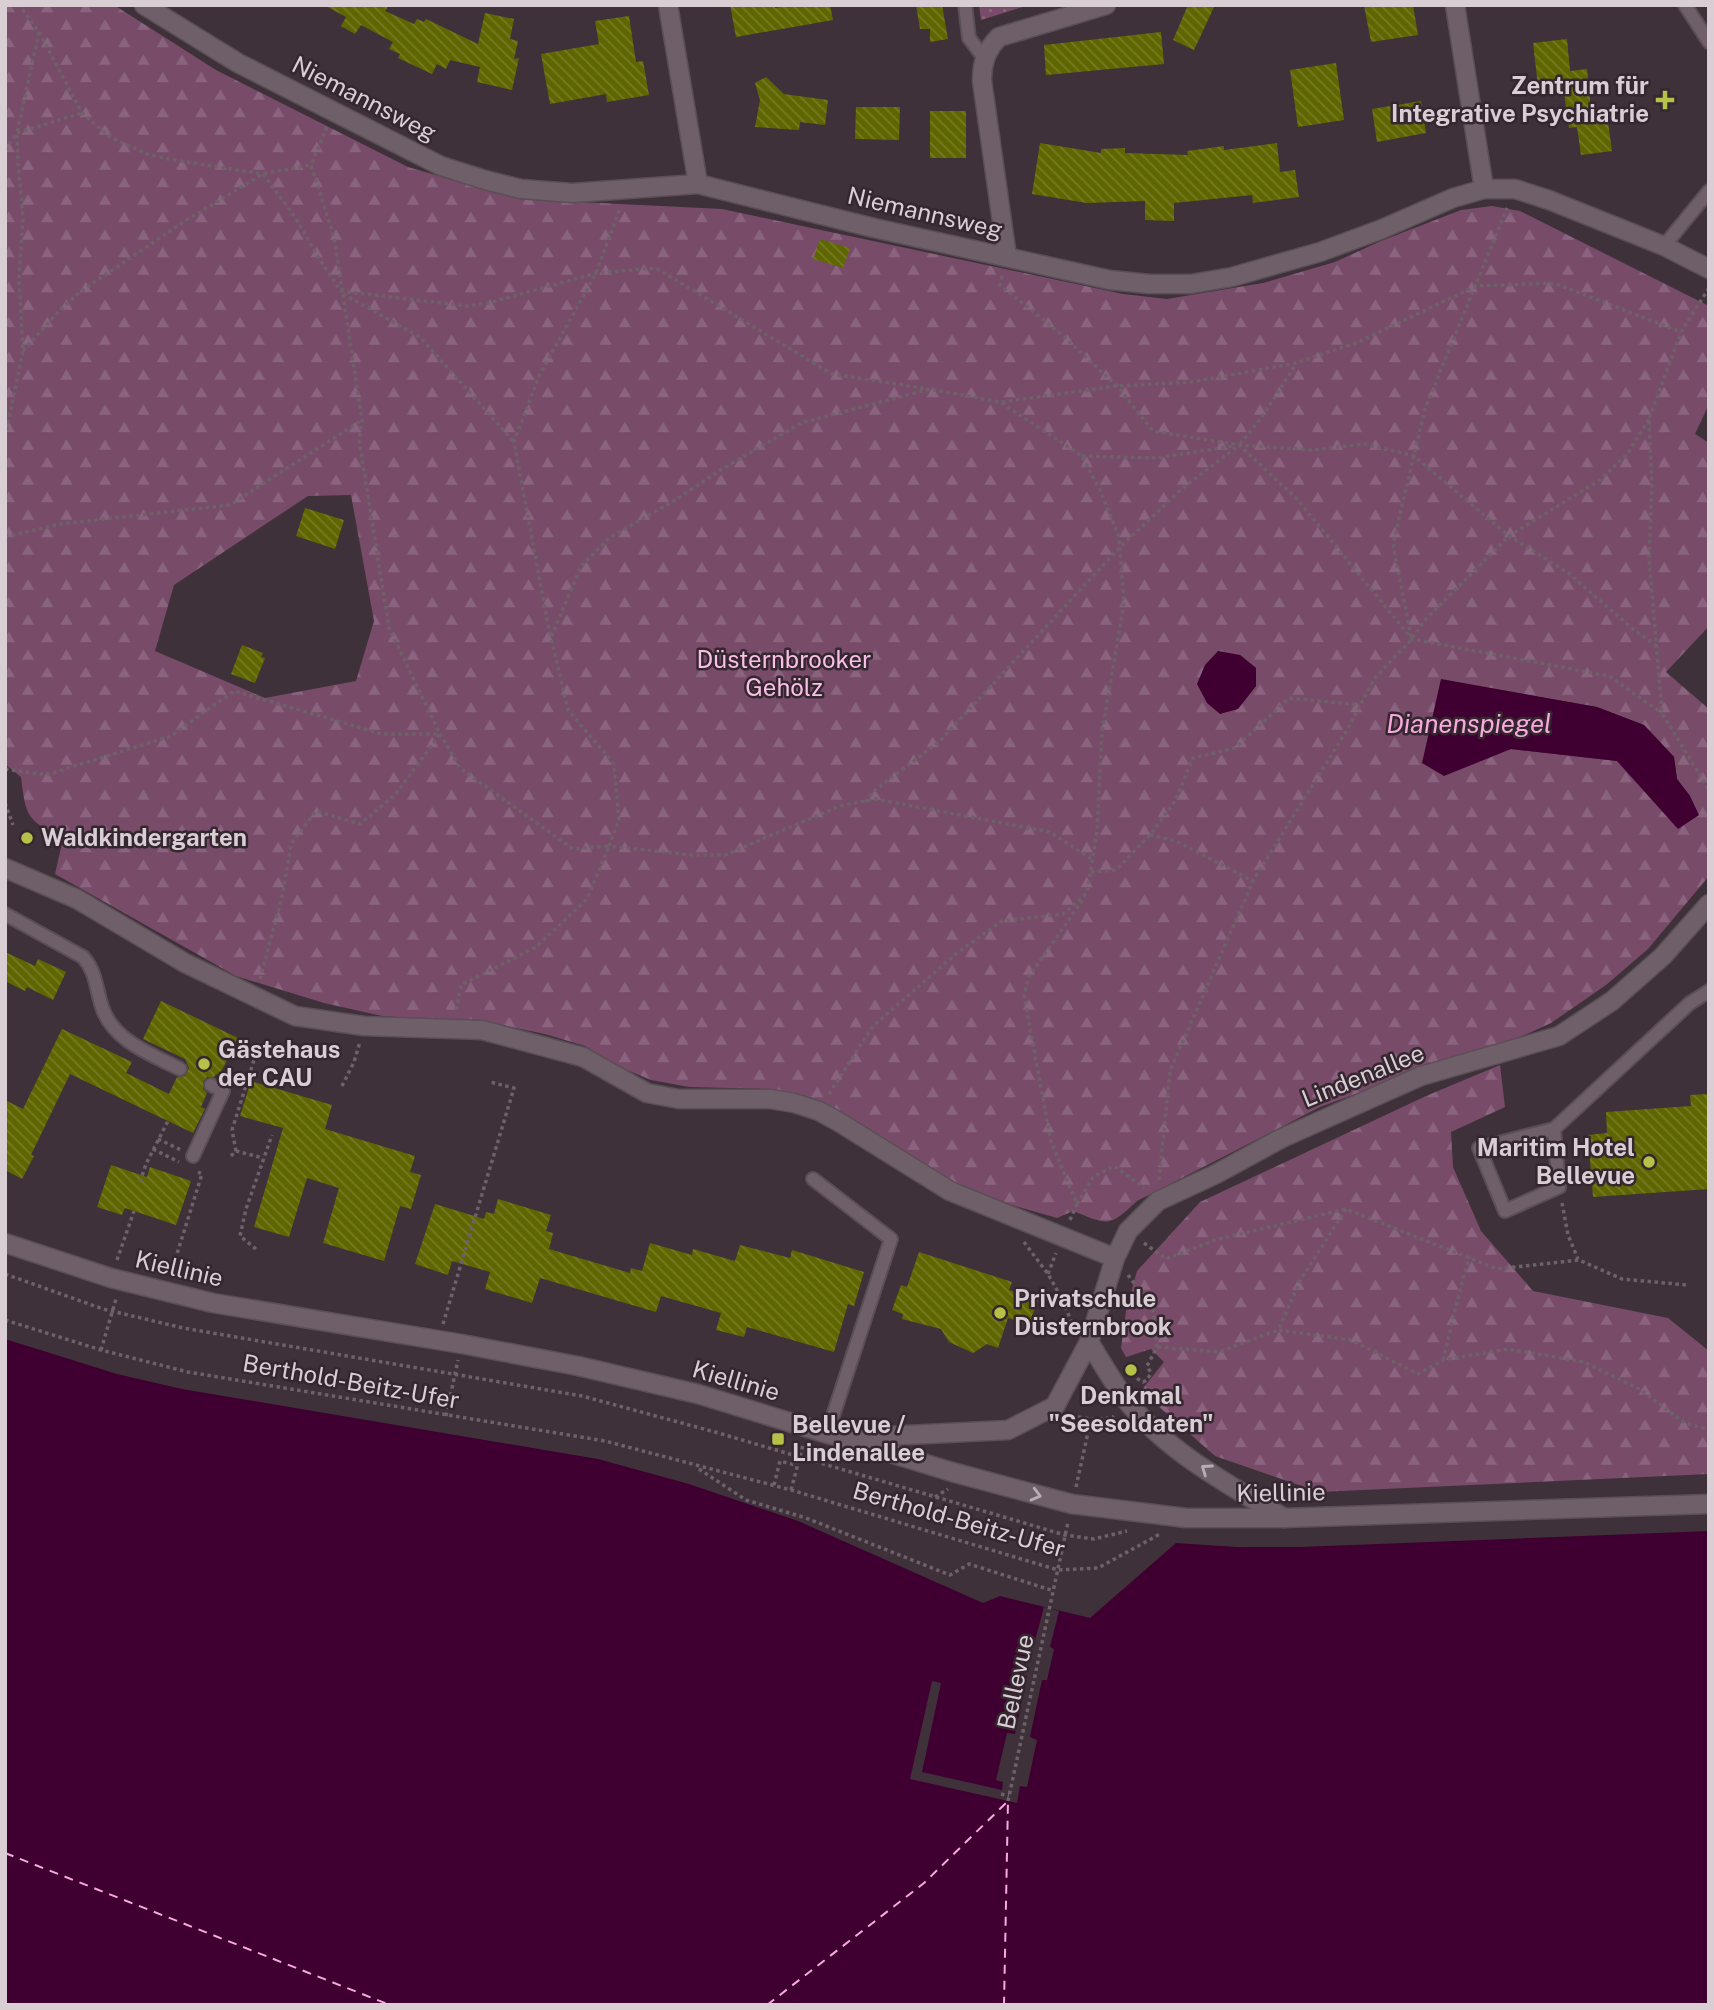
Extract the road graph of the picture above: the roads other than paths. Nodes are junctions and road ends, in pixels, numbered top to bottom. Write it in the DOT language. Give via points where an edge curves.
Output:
graph roads {
  1 [pos="144,5"];
  2 [pos="668,5"];
  3 [pos="965,5"];
  4 [pos="1106,5"];
  5 [pos="1455,5"];
  6 [pos="1685,5"];
  7 [pos="1709,42"];
  8 [pos="984,58"];
  9 [pos="698,184"];
  10 [pos="1484,188"];
  11 [pos="1709,191"];
  12 [pos="1664,246"];
  13 [pos="1007,257"];
  14 [pos="1709,269"];
  15 [pos="5,868"];
  16 [pos="1709,904"];
  17 [pos="5,914"];
  18 [pos="1709,991"];
  19 [pos="180,1069"];
  20 [pos="211,1085"];
  21 [pos="1554,1129"];
  22 [pos="193,1156"];
  23 [pos="813,1179"];
  24 [pos="5,1242"];
  25 [pos="1115,1258"];
  26 [pos="1089,1342"];
  27 [pos="833,1436"];
  28 [pos="1709,1504"];
  29 [pos="1284,1518"];
  1 -- 9 [label="street, Niemannsweg" via="238,63 441,166 522,189 572,193"];
  2 -- 9 [label="street"];
  3 -- 8 [label="lane" via="969,38"];
  4 -- 8 [label="street" via="999,37"];
  5 -- 10 [label="street"];
  6 -- 7 [label="lane"];
  8 -- 13 [label="street" via="982,81"];
  9 -- 13 [label="street, Niemannsweg"];
  10 -- 12 [label="street, Niemannsweg" via="1515,189"];
  10 -- 13 [label="street, Niemannsweg" via="1320,252 1191,284 1110,280"];
  11 -- 12 [label="lane"];
  12 -- 14 [label="street, Niemannsweg"];
  15 -- 25 [label="street" via="77,899 185,963 295,1016 364,1026 482,1030 583,1058 647,1093 679,1099 794,1103 819,1111 950,1191"];
  16 -- 25 [label="street, Lindenallee" via="1663,956 1612,1001 1559,1036 1421,1076 1157,1199 1128,1231"];
  17 -- 19 [label="lane" via="83,957 117,1032"];
  18 -- 21 [label="lane" via="1690,1003"];
  20 -- 22 [label="lane" via="223,1091"];
  21 -- 21 [label="lane" via="1559,1187 1505,1211 1479,1148"];
  23 -- 27 [label="lane" via="891,1239"];
  24 -- 27 [label="street, Kiellinie" via="165,1292 578,1366 698,1394"];
  25 -- 26 [label="street, Lindenallee"];
  26 -- 27 [label="street, Lindenallee" via="1055,1406 1008,1430"];
  29 -- 26 [label="street, one-way" via="1206,1470 1166,1439 1128,1402"];
  27 -- 29 [label="street, Kiellinie, one-way" via="1072,1504 1186,1518"];
  28 -- 29 [label="street, Kiellinie"];
}
